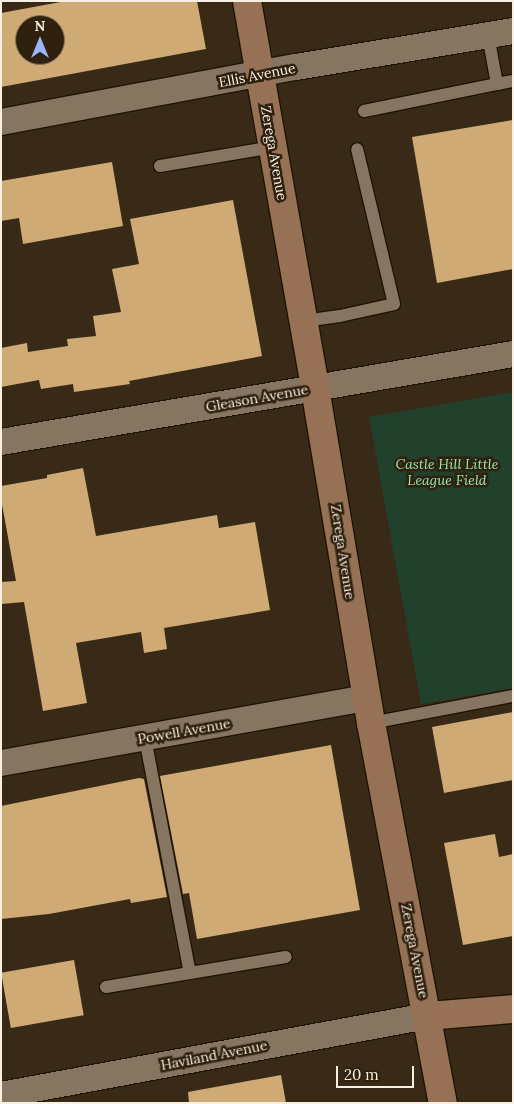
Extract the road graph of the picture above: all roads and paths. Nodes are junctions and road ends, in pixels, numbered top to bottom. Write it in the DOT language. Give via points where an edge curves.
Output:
graph roads {
  1 [pos="247,1"];
  2 [pos="500,33"];
  3 [pos="260,76"];
  4 [pos="513,81"];
  5 [pos="497,84"];
  6 [pos="364,111"];
  7 [pos="1,122"];
  8 [pos="273,147"];
  9 [pos="357,149"];
  10 [pos="160,166"];
  11 [pos="304,321"];
  12 [pos="513,354"];
  13 [pos="315,388"];
  14 [pos="1,442"];
  15 [pos="513,696"];
  16 [pos="369,711"];
  17 [pos="145,738"];
  18 [pos="1,763"];
  19 [pos="286,957"];
  20 [pos="190,973"];
  21 [pos="106,987"];
  22 [pos="513,1009"];
  23 [pos="428,1016"];
  24 [pos="1,1095"];
  25 [pos="443,1103"];
  1 -- 3 [label="main road, Zerega Avenue"];
  2 -- 3 [label="street, Ellis Avenue"];
  2 -- 5 [label="lane"];
  3 -- 7 [label="street, Ellis Avenue"];
  3 -- 8 [label="main road, Zerega Avenue"];
  4 -- 5 [label="lane"];
  5 -- 6 [label="lane"];
  8 -- 10 [label="lane"];
  8 -- 11 [label="main road, Zerega Avenue"];
  9 -- 11 [label="lane" via="394,304"];
  11 -- 13 [label="main road, Zerega Avenue"];
  12 -- 13 [label="street, Gleason Avenue"];
  13 -- 14 [label="street, Gleason Avenue"];
  13 -- 16 [label="main road, Zerega Avenue"];
  15 -- 16 [label="lane"];
  16 -- 17 [label="street, Powell Avenue"];
  16 -- 23 [label="main road, Zerega Avenue"];
  17 -- 18 [label="street, Powell Avenue"];
  17 -- 20 [label="lane"];
  19 -- 20 [label="lane"];
  20 -- 21 [label="lane"];
  22 -- 23 [label="main road"];
  23 -- 24 [label="street, Haviland Avenue"];
  23 -- 25 [label="main road, Zerega Avenue"];
}
